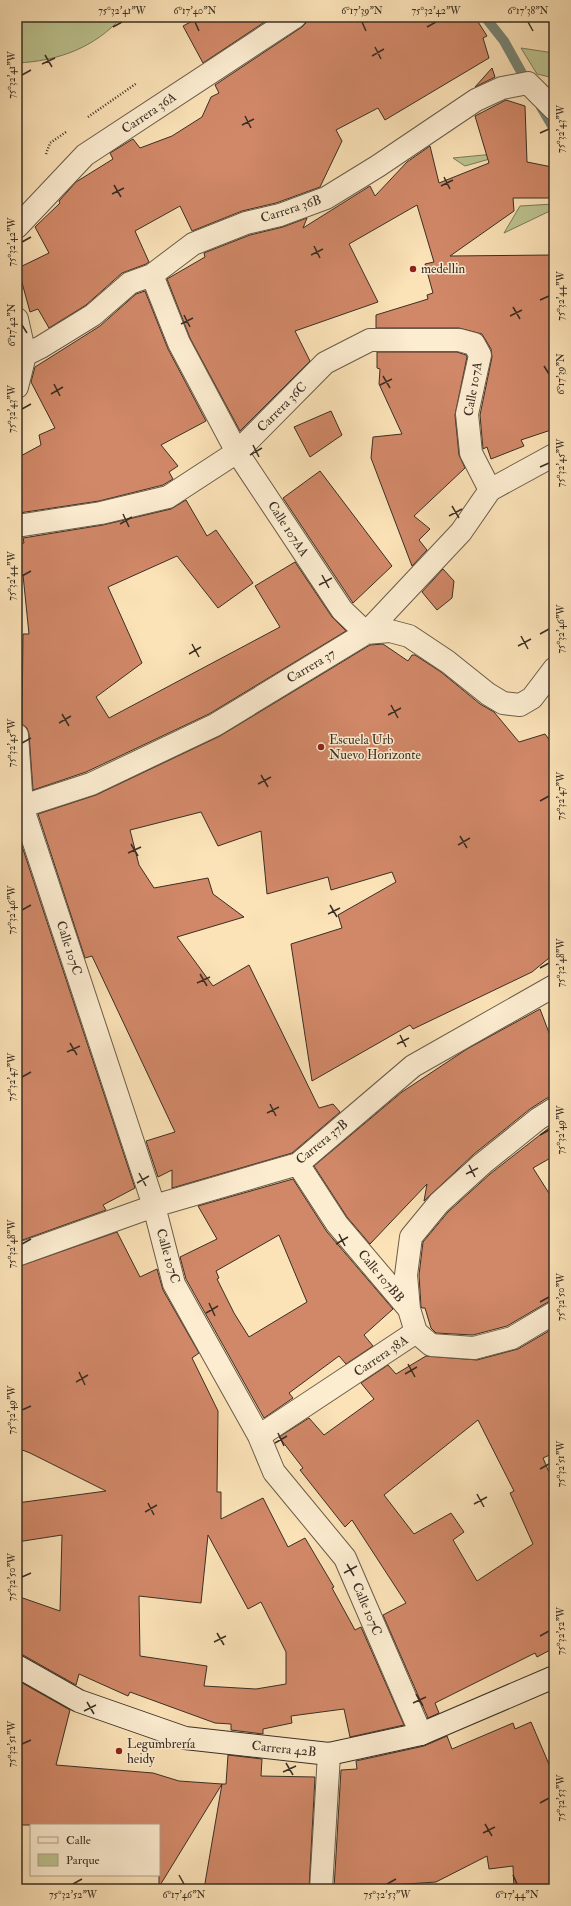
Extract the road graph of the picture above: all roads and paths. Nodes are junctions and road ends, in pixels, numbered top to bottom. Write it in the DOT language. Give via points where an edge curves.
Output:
graph roads {
  1 [pos="295,17"];
  2 [pos="554,109"];
  3 [pos="17,227"];
  4 [pos="152,275"];
  5 [pos="17,319"];
  6 [pos="25,355"];
  7 [pos="480,355"];
  8 [pos="17,387"];
  9 [pos="237,452"];
  10 [pos="554,455"];
  11 [pos="490,490"];
  12 [pos="17,526"];
  13 [pos="366,633"];
  14 [pos="554,669"];
  15 [pos="17,735"];
  16 [pos="19,807"];
  17 [pos="554,986"];
  18 [pos="554,1110"];
  19 [pos="298,1164"];
  20 [pos="154,1206"];
  21 [pos="17,1255"];
  22 [pos="409,1310"];
  23 [pos="554,1313"];
  24 [pos="416,1332"];
  25 [pos="259,1436"];
  26 [pos="17,1666"];
  27 [pos="554,1677"];
  28 [pos="422,1734"];
  29 [pos="329,1754"];
  30 [pos="320,1889"];
  1 -- 3 [label="street, Carrera 36A" via="85,155"];
  2 -- 4 [label="street, Carrera 36B" via="528,84 502,88 476,100 326,198 280,215 246,223 194,244"];
  4 -- 6 [label="street, Carrera 36B" via="130,283 94,314"];
  4 -- 9 [label="street, Calle 107AA" via="179,342"];
  5 -- 6 [label="street"];
  6 -- 8 [label="street"];
  7 -- 9 [label="street, Carrera 36C" via="474,344 459,340 370,340 325,363"];
  7 -- 11 [label="street, Calle 107A" via="467,414 471,453"];
  9 -- 12 [label="street, Carrera 36C" via="168,497 101,513"];
  9 -- 13 [label="street, Calle 107AA" via="342,610"];
  10 -- 11 [label="street, Carrera 37"];
  11 -- 13 [label="street, Carrera 37" via="461,532"];
  13 -- 14 [label="street" via="390,631 409,636 503,703 520,705 532,698"];
  13 -- 16 [label="street, Carrera 37" via="215,725 91,784"];
  15 -- 16 [label="street, Calle 107C"];
  16 -- 20 [label="street, Calle 107C"];
  17 -- 19 [label="street, Carrera 37B" via="413,1066"];
  18 -- 22 [label="street" via="482,1164 439,1203 411,1237 406,1275"];
  19 -- 20 [label="street, Carrera 37B"];
  19 -- 22 [label="street, Calle 107BB" via="337,1224"];
  20 -- 21 [label="street, Carrera 37B"];
  20 -- 25 [label="street, Calle 107C" via="174,1284"];
  22 -- 24 [label="street"];
  23 -- 24 [label="street, Carrera 38A" via="512,1338 474,1348 431,1345"];
  24 -- 25 [label="street, Carrera 38A"];
  25 -- 28 [label="street, Calle 107C" via="274,1472 345,1558"];
  26 -- 29 [label="street, Carrera 42B" via="79,1701 185,1738"];
  27 -- 28 [label="street, Carrera 42B"];
  28 -- 29 [label="street, Carrera 42B"];
  29 -- 30 [label="street"];
}
